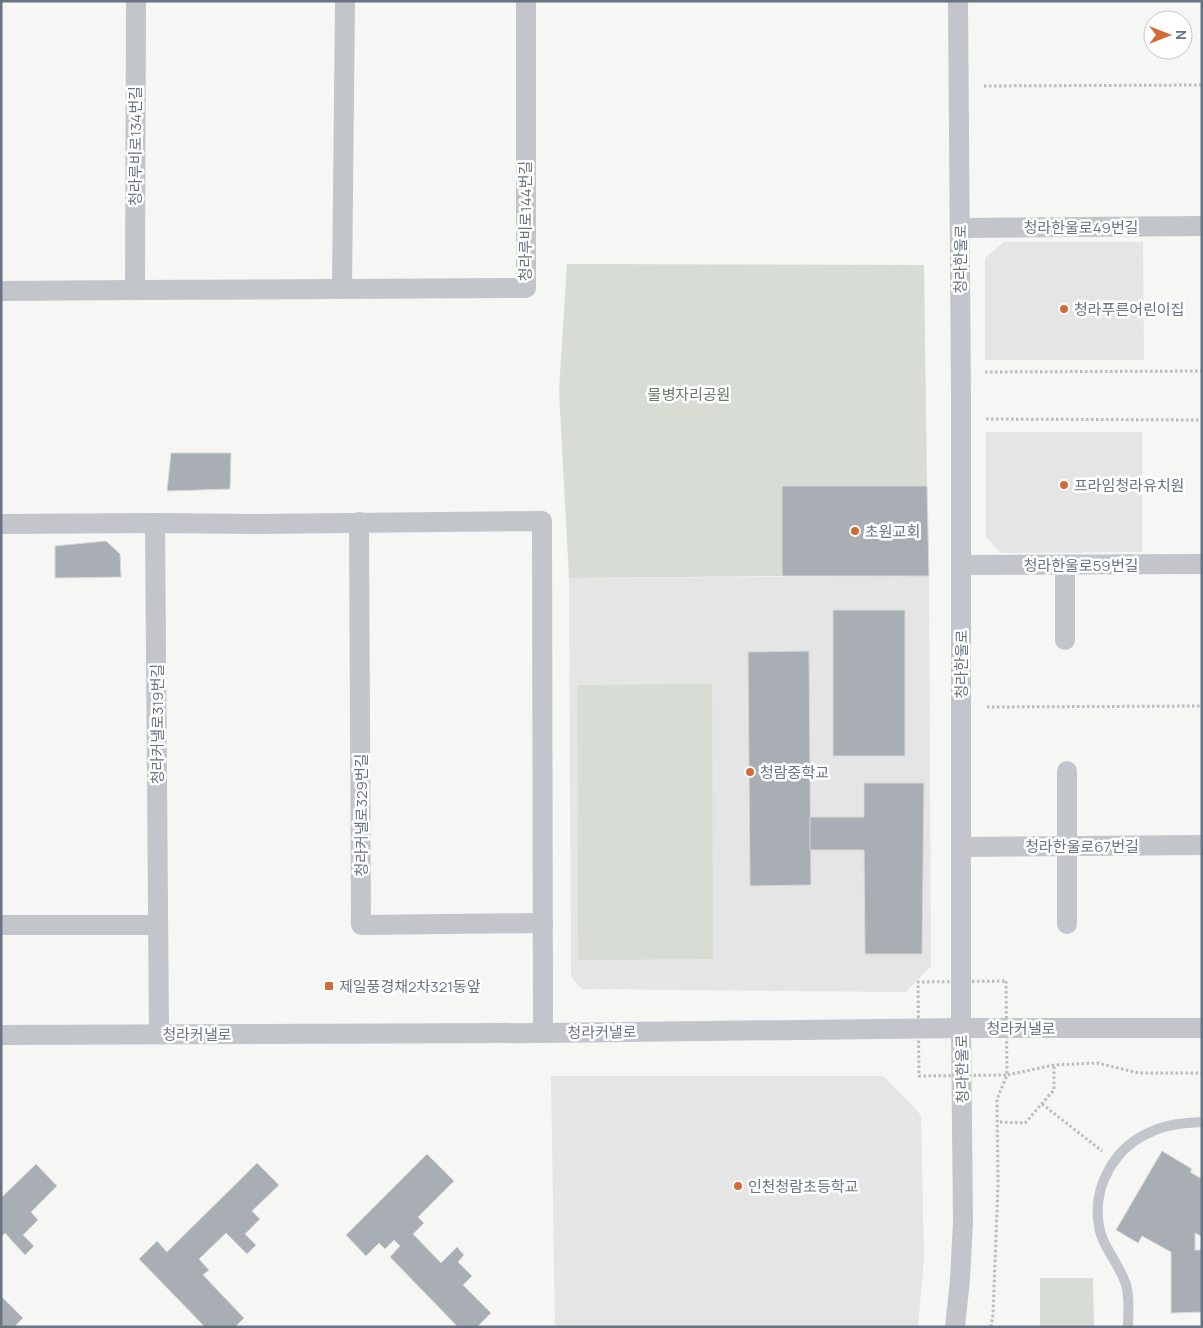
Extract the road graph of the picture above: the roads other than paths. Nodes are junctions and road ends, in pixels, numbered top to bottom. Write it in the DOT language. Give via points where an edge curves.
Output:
graph roads {
  1 [pos="136,1"];
  2 [pos="345,1"];
  3 [pos="526,1"];
  4 [pos="958,1"];
  5 [pos="1202,226"];
  6 [pos="960,228"];
  7 [pos="1,290"];
  8 [pos="135,290"];
  9 [pos="342,290"];
  10 [pos="359,522"];
  11 [pos="155,523"];
  12 [pos="1,524"];
  13 [pos="1202,564"];
  14 [pos="1065,565"];
  15 [pos="961,566"];
  16 [pos="1065,640"];
  17 [pos="1066,771"];
  18 [pos="1202,845"];
  19 [pos="1066,846"];
  20 [pos="961,847"];
  21 [pos="543,923"];
  22 [pos="158,924"];
  23 [pos="1066,924"];
  24 [pos="1,925"];
  25 [pos="961,1028"];
  26 [pos="1202,1028"];
  27 [pos="543,1033"];
  28 [pos="159,1034"];
  29 [pos="1,1035"];
  30 [pos="1202,1122"];
  31 [pos="955,1327"];
  32 [pos="1128,1327"];
  1 -- 8 [label="street, 청라루비로134번길"];
  2 -- 9 [label="street"];
  3 -- 9 [label="street, 청라루비로144번길" via="526,288"];
  4 -- 6 [label="street, 청라한울로"];
  5 -- 6 [label="street, 청라한울로49번길"];
  6 -- 15 [label="street, 청라한울로"];
  7 -- 8 [label="street"];
  8 -- 9 [label="street, 청라루비로144번길"];
  10 -- 11 [label="street"];
  10 -- 21 [label="street" via="542,522"];
  10 -- 21 [label="street, 청라커낼로329번길" via="361,925"];
  11 -- 12 [label="street"];
  11 -- 22 [label="street, 청라커낼로319번길"];
  13 -- 14 [label="street, 청라한울로59번길"];
  14 -- 15 [label="street, 청라한울로59번길"];
  14 -- 16 [label="street"];
  15 -- 20 [label="street, 청라한울로"];
  17 -- 19 [label="street"];
  18 -- 19 [label="street, 청라한울로67번길"];
  19 -- 20 [label="street, 청라한울로67번길"];
  19 -- 23 [label="street"];
  20 -- 25 [label="street, 청라한울로"];
  21 -- 27 [label="street"];
  22 -- 24 [label="street"];
  22 -- 28 [label="street, 청라커낼로319번길"];
  25 -- 26 [label="street, 청라커낼로"];
  25 -- 27 [label="street, 청라커낼로"];
  25 -- 31 [label="street, 청라한울로" via="963,1222"];
  27 -- 28 [label="street, 청라커낼로"];
  28 -- 29 [label="street, 청라커낼로"];
  30 -- 32 [label="lane" via="1169,1126 1138,1138 1114,1161 1104,1177 1098,1194 1099,1228 1126,1285"];
}
